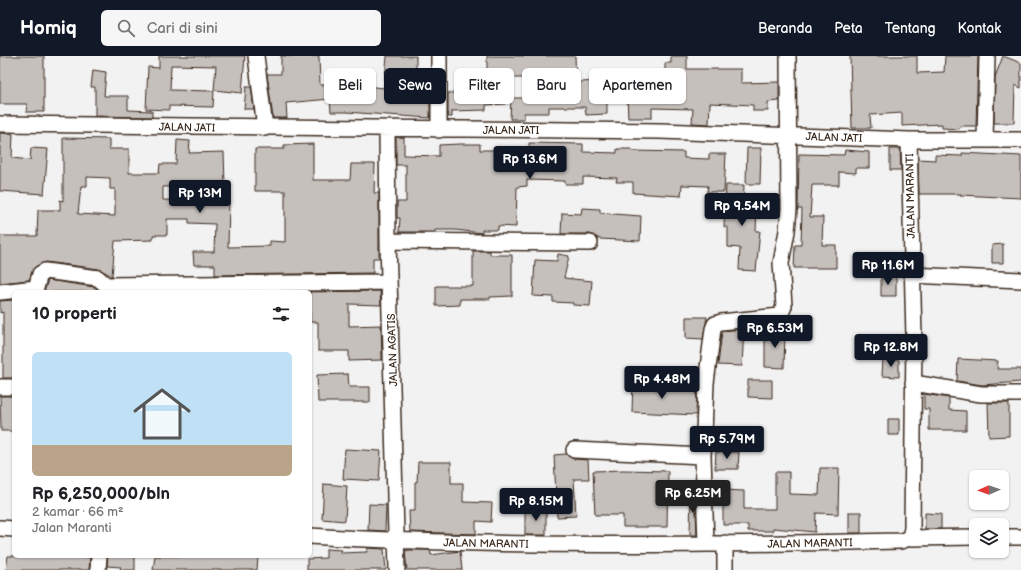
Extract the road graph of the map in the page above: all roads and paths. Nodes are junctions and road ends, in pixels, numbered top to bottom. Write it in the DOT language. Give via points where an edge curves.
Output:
graph roads {
  1 [pos="256,56"];
  2 [pos="439,56"];
  3 [pos="788,56"];
  4 [pos="986,56"];
  5 [pos="0,124"];
  6 [pos="265,128"];
  7 [pos="387,130"];
  8 [pos="439,130"];
  9 [pos="788,136"];
  10 [pos="909,140"];
  11 [pos="984,140"];
  12 [pos="1021,140"];
  13 [pos="388,241"];
  14 [pos="590,243"];
  15 [pos="911,275"];
  16 [pos="1021,281"];
  17 [pos="389,282"];
  18 [pos="201,288"];
  19 [pos="18,290"];
  20 [pos="12,291"];
  21 [pos="0,292"];
  22 [pos="655,380"];
  23 [pos="706,383"];
  24 [pos="913,383"];
  25 [pos="0,387"];
  26 [pos="12,387"];
  27 [pos="1020,394"];
  28 [pos="574,450"];
  29 [pos="703,456"];
  30 [pos="0,528"];
  31 [pos="12,529"];
  32 [pos="312,536"];
  33 [pos="1009,537"];
  34 [pos="1021,537"];
  35 [pos="910,538"];
  36 [pos="969,538"];
  37 [pos="397,541"];
  38 [pos="706,543"];
  39 [pos="725,543"];
  40 [pos="99,558"];
  41 [pos="98,570"];
  42 [pos="397,570"];
  43 [pos="725,570"];
  1 -- 6 [label="street"];
  2 -- 8 [label="street"];
  3 -- 9 [label="street"];
  4 -- 11 [label="street"];
  5 -- 6 [label="street, JALAN JATI"];
  6 -- 7 [label="street, JALAN JATI"];
  7 -- 8 [label="street, JALAN JATI"];
  7 -- 13 [label="street, JALAN AGATIS"];
  8 -- 9 [label="street, JALAN JATI"];
  9 -- 10 [label="street, JALAN JATI"];
  9 -- 23 [label="street" via="789,209 782,263 783,312 775,317 715,324 710,340"];
  10 -- 11 [label="street, JALAN JATI"];
  10 -- 15 [label="street, JALAN MARANTI"];
  11 -- 12 [label="street, JALAN JATI"];
  13 -- 14 [label="street"];
  13 -- 17 [label="street, JALAN AGATIS"];
  15 -- 16 [label="street"];
  15 -- 24 [label="street, JALAN MARANTI"];
  17 -- 18 [label="street"];
  17 -- 37 [label="street, JALAN AGATIS"];
  18 -- 19 [label="street" via="105,284 98,278 45,271 40,274 36,288"];
  20 -- 21 [label="street"];
  22 -- 23 [label="street"];
  23 -- 29 [label="street"];
  24 -- 27 [label="street" via="981,394"];
  24 -- 35 [label="street, JALAN MARANTI"];
  25 -- 26 [label="street"];
  28 -- 29 [label="street"];
  29 -- 38 [label="street"];
  30 -- 31 [label="street"];
  32 -- 37 [label="street, JALAN MARANTI"];
  33 -- 34 [label="street"];
  35 -- 36 [label="street"];
  35 -- 39 [label="street, JALAN MARANTI" via="901,541"];
  37 -- 38 [label="street, JALAN MARANTI"];
  37 -- 42 [label="street, JALAN AGATIS"];
  38 -- 39 [label="street, JALAN MARANTI"];
  39 -- 43 [label="street"];
  40 -- 41 [label="street"];
}
